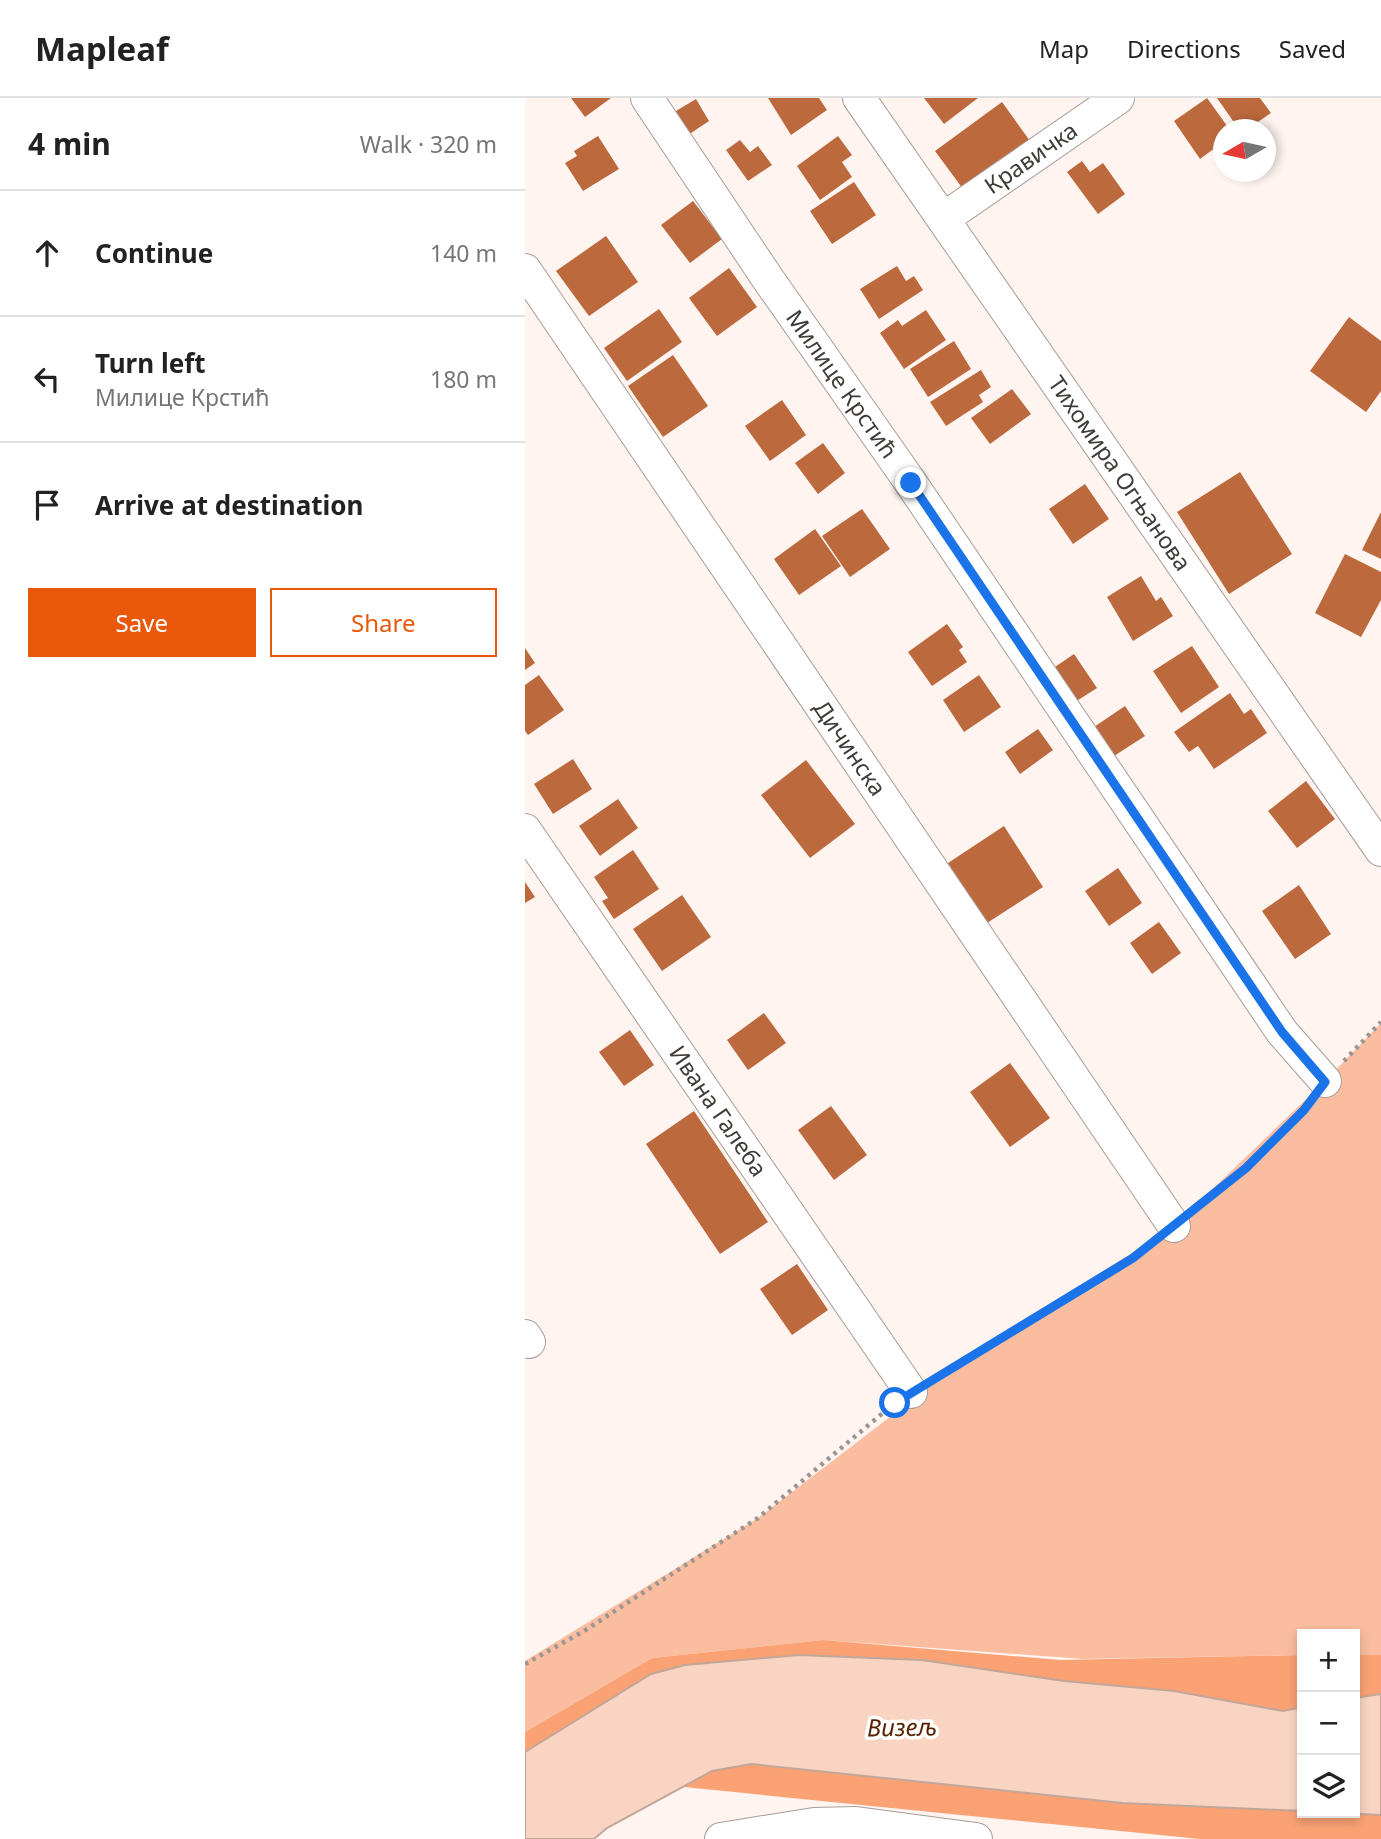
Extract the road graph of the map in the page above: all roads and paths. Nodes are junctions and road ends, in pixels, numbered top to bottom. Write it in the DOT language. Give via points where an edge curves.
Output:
graph roads {
  1 [pos="647,98"];
  2 [pos="859,98"];
  3 [pos="1118,98"];
  4 [pos="943,219"];
  5 [pos="525,270"];
  6 [pos="525,830"];
  7 [pos="1381,850"];
  8 [pos="1381,1022"];
  9 [pos="1325,1082"];
  10 [pos="1174,1226"];
  11 [pos="911,1392"];
  12 [pos="525,1664"];
  13 [pos="721,1839"];
  14 [pos="976,1839"];
  1 -- 9 [label="street, Милице Крстић" via="1282,1032"];
  2 -- 4 [label="street, Тихомира Огњанова"];
  3 -- 4 [label="street, Кравичка"];
  4 -- 7 [label="street, Тихомира Огњанова"];
  5 -- 10 [label="street, Дичинска"];
  6 -- 11 [label="street, Ивана Галеба"];
  8 -- 9 [label="path"];
  9 -- 10 [label="path" via="1246,1168"];
  10 -- 11 [label="path" via="1133,1258"];
  11 -- 12 [label="path" via="758,1518"];
  13 -- 14 [label="street" via="814,1824 856,1823"];
}
